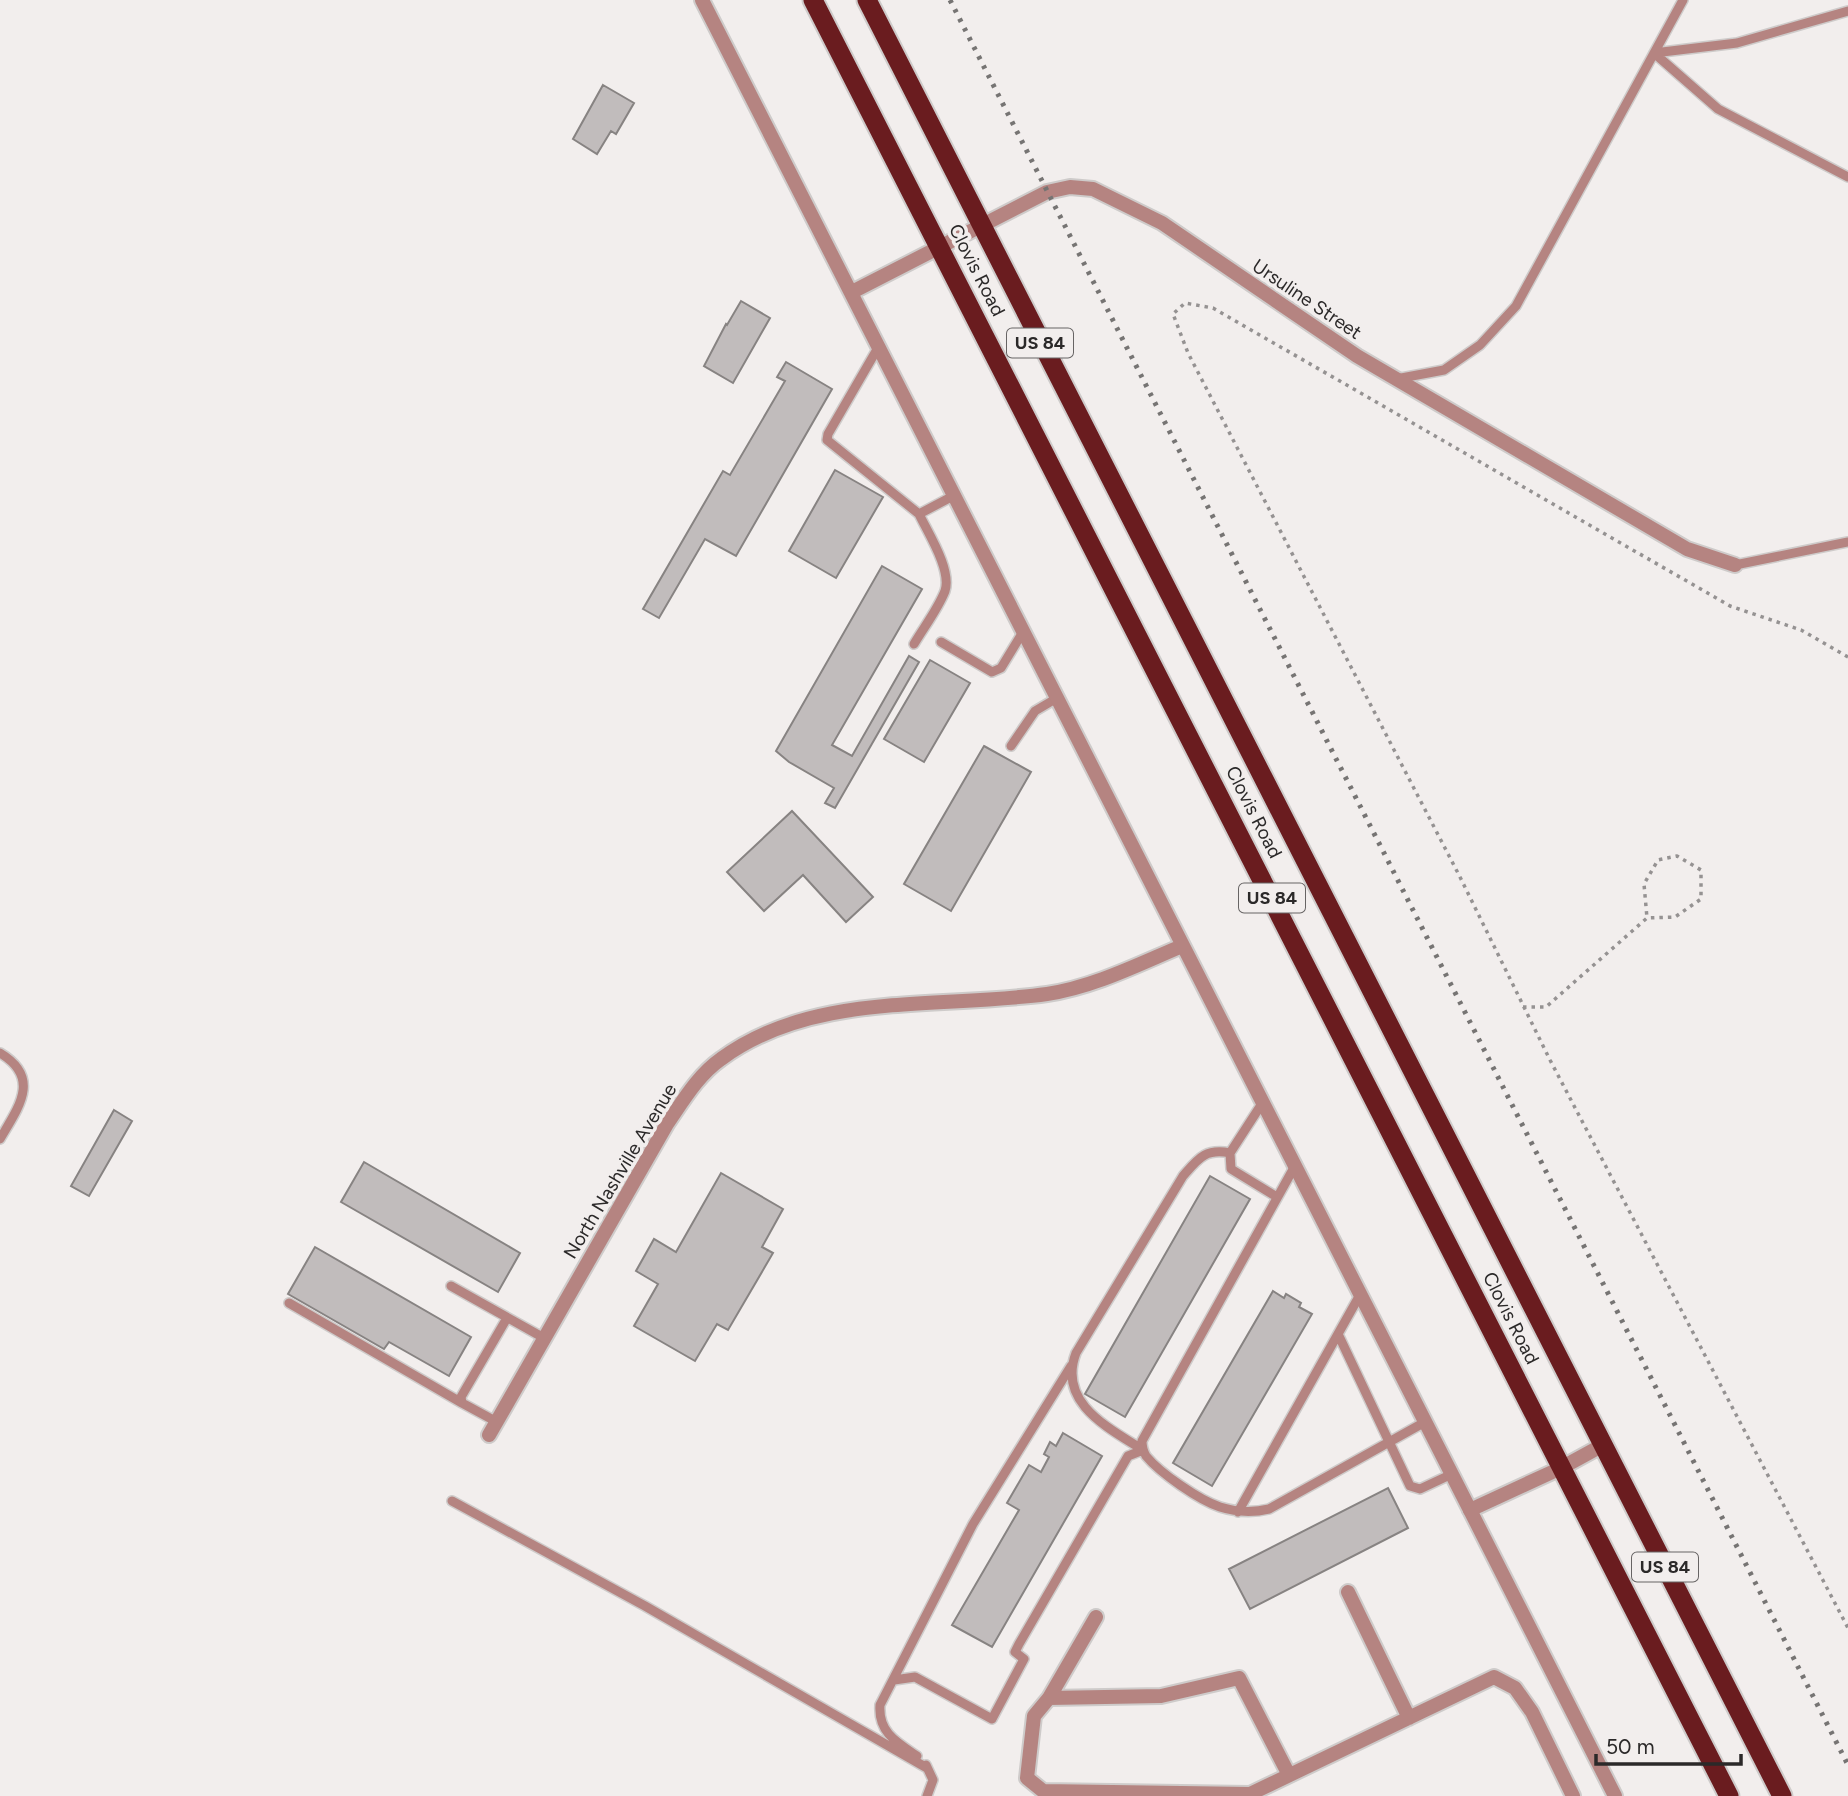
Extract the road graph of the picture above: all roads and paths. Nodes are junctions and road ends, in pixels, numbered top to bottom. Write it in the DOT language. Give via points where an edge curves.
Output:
graph roads {
  1 [pos="702,0"];
  2 [pos="813,0"];
  3 [pos="867,0"];
  4 [pos="1683,0"];
  5 [pos="1848,11"];
  6 [pos="1654,53"];
  7 [pos="1848,177"];
  8 [pos="981,227"];
  9 [pos="939,247"];
  10 [pos="852,292"];
  11 [pos="879,346"];
  12 [pos="1395,379"];
  13 [pos="955,495"];
  14 [pos="919,514"];
  15 [pos="1847,541"];
  16 [pos="1735,565"];
  17 [pos="1023,632"];
  18 [pos="942,642"];
  19 [pos="914,644"];
  20 [pos="1848,657"];
  21 [pos="1057,698"];
  22 [pos="1011,746"];
  23 [pos="1647,918"];
  24 [pos="1182,946"];
  25 [pos="1523,1007"];
  26 [pos="0,1053"];
  27 [pos="1263,1102"];
  28 [pos="0,1139"];
  29 [pos="1230,1153"];
  30 [pos="1296,1164"];
  31 [pos="1277,1197"];
  32 [pos="451,1286"];
  33 [pos="1361,1293"];
  34 [pos="289,1303"];
  35 [pos="507,1318"];
  36 [pos="1338,1334"];
  37 [pos="544,1338"];
  38 [pos="1071,1366"];
  39 [pos="462,1403"];
  40 [pos="1425,1422"];
  41 [pos="493,1429"];
  42 [pos="1391,1441"];
  43 [pos="1603,1445"];
  44 [pos="1143,1450"];
  45 [pos="1561,1468"];
  46 [pos="1452,1474"];
  47 [pos="452,1501"];
  48 [pos="1470,1510"];
  49 [pos="1238,1512"];
  50 [pos="1348,1592"];
  51 [pos="1096,1617"];
  52 [pos="1848,1628"];
  53 [pos="894,1680"];
  54 [pos="1049,1698"];
  55 [pos="1409,1718"];
  56 [pos="927,1768"];
  57 [pos="1289,1775"];
  58 [pos="927,1796"];
  59 [pos="1573,1796"];
  60 [pos="1615,1796"];
  61 [pos="1729,1796"];
  62 [pos="1782,1796"];
  1 -- 10 [label="street"];
  2 -- 9 [label="highway, Clovis Road / US 84"];
  3 -- 8 [label="highway, Clovis Road / US 84"];
  4 -- 6 [label="lane"];
  5 -- 6 [label="lane" via="1737,43"];
  6 -- 7 [label="lane" via="1718,109"];
  6 -- 12 [label="lane" via="1516,306 1480,345 1444,370"];
  8 -- 9 [label="street, Ursuline Street"];
  8 -- 12 [label="street, Ursuline Street" via="1047,192 1093,189 1162,223"];
  8 -- 43 [label="highway, Clovis Road / US 84"];
  9 -- 10 [label="street, Ursuline Street"];
  9 -- 45 [label="highway, Clovis Road / US 84"];
  10 -- 11 [label="street"];
  11 -- 13 [label="street"];
  11 -- 14 [label="lane" via="827,440"];
  12 -- 16 [label="street, Ursuline Street" via="1687,549"];
  13 -- 14 [label="lane"];
  13 -- 17 [label="street"];
  14 -- 19 [label="lane" via="947,579 945,591"];
  15 -- 16 [label="lane"];
  17 -- 18 [label="lane" via="1001,668 992,672"];
  17 -- 21 [label="street"];
  20 -- 25 [label="path" via="1801,630 1730,606 1213,308 1185,303 1173,314 1188,353"];
  21 -- 22 [label="lane" via="1035,711"];
  21 -- 24 [label="street"];
  23 -- 23 [label="path" via="1675,917 1701,900 1701,870 1677,856 1658,860 1644,884"];
  23 -- 25 [label="path" via="1546,1007"];
  24 -- 27 [label="street"];
  24 -- 37 [label="street, North Nashville Avenue" via="1072,989 843,1011 805,1018 740,1046 691,1089 667,1124"];
  25 -- 52 [label="path"];
  26 -- 28 [label="lane" via="11,1059 24,1077 23,1100"];
  27 -- 29 [label="lane"];
  27 -- 30 [label="street"];
  29 -- 31 [label="lane" via="1231,1169"];
  29 -- 38 [label="lane" via="1208,1153 1183,1176"];
  30 -- 31 [label="lane"];
  30 -- 33 [label="street"];
  31 -- 44 [label="lane" via="1142,1441"];
  32 -- 35 [label="lane"];
  33 -- 36 [label="lane"];
  33 -- 40 [label="street"];
  34 -- 39 [label="lane"];
  35 -- 37 [label="lane"];
  35 -- 39 [label="lane" via="461,1396"];
  36 -- 42 [label="lane"];
  36 -- 49 [label="lane"];
  37 -- 41 [label="street, North Nashville Avenue"];
  38 -- 44 [label="lane" via="1086,1411"];
  38 -- 53 [label="lane" via="973,1524"];
  39 -- 41 [label="lane"];
  40 -- 42 [label="lane"];
  40 -- 46 [label="street"];
  42 -- 46 [label="lane" via="1415,1489"];
  42 -- 49 [label="lane" via="1269,1509"];
  43 -- 45 [label="street"];
  43 -- 62 [label="highway, Clovis Road / US 84"];
  44 -- 49 [label="lane" via="1176,1481 1217,1506"];
  44 -- 53 [label="lane" via="1128,1456 1014,1652 1024,1659 992,1719 915,1677"];
  45 -- 48 [label="street"];
  45 -- 61 [label="highway, Clovis Road / US 84"];
  46 -- 48 [label="street"];
  47 -- 56 [label="lane"];
  48 -- 60 [label="street"];
  50 -- 55 [label="street"];
  51 -- 54 [label="street"];
  53 -- 56 [label="lane" via="880,1705 879,1720 884,1730"];
  54 -- 57 [label="street" via="1161,1696 1239,1678"];
  54 -- 57 [label="street" via="1034,1716 1027,1778 1043,1791 1250,1794"];
  55 -- 57 [label="street"];
  55 -- 59 [label="street" via="1494,1677 1515,1688 1532,1712"];
  56 -- 58 [label="lane" via="933,1780"];
}
